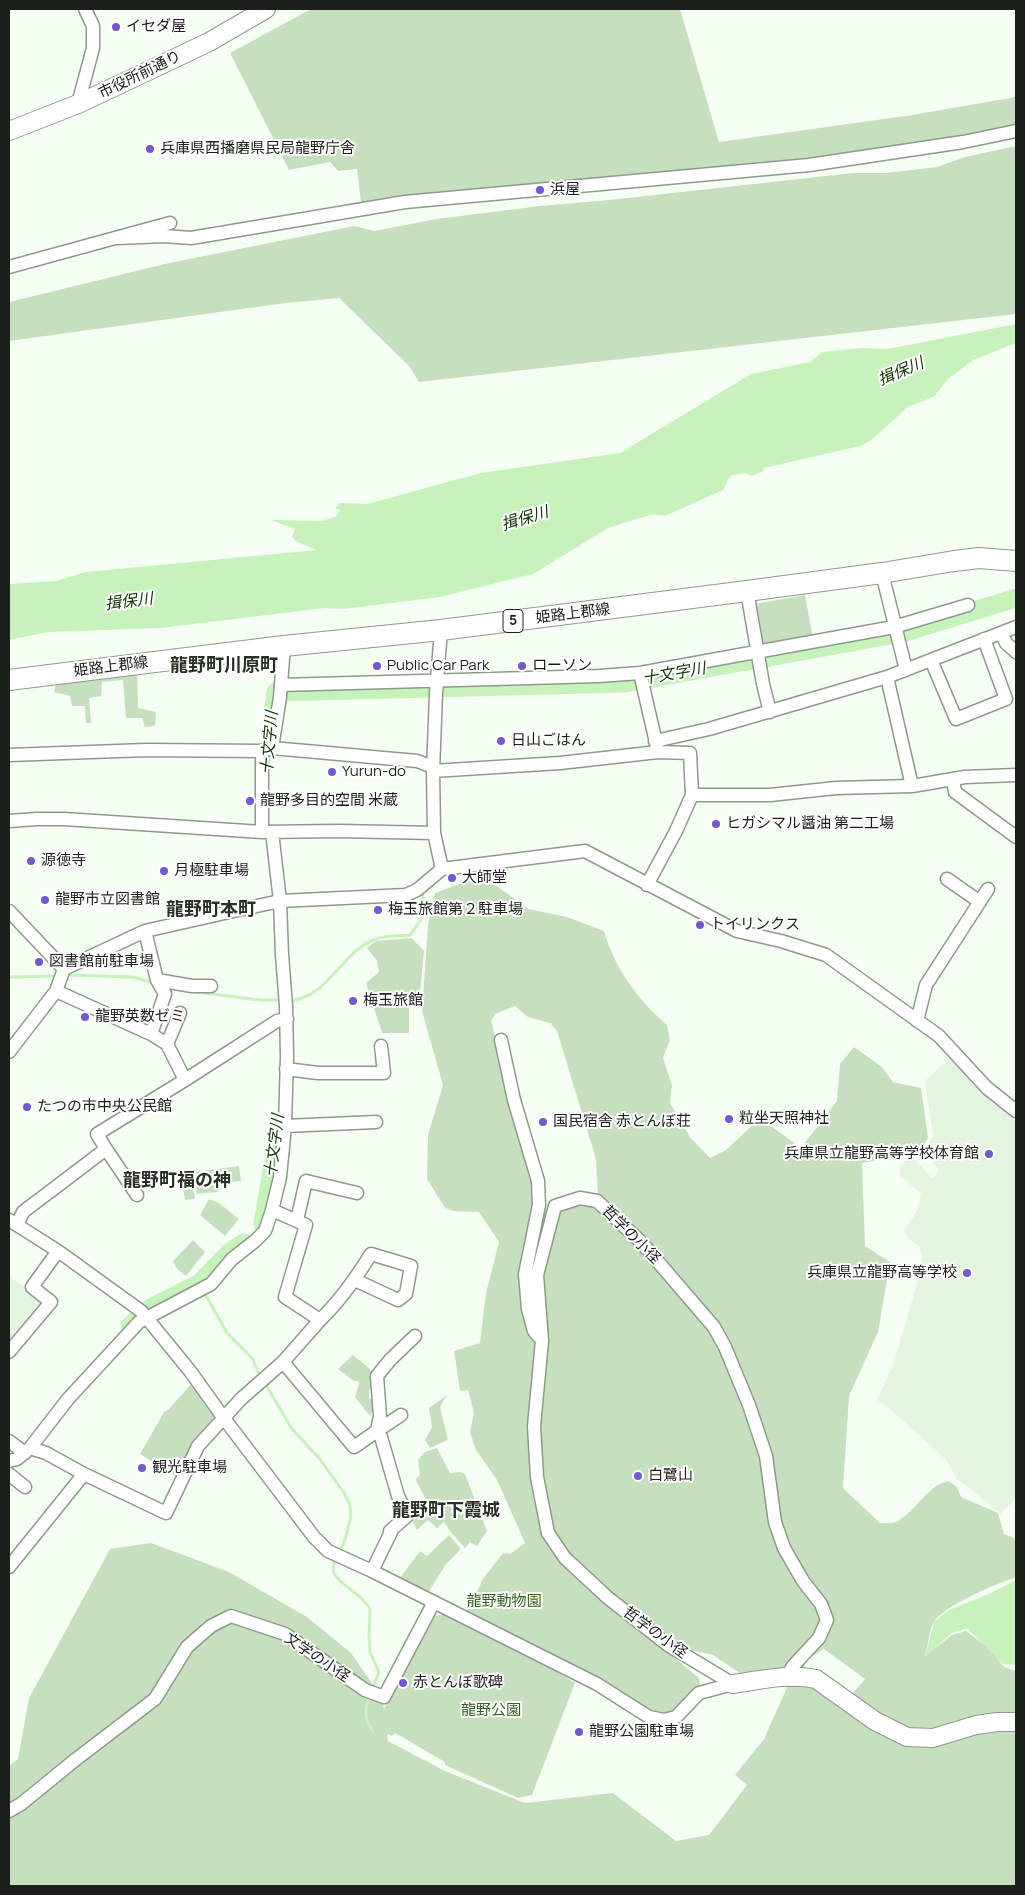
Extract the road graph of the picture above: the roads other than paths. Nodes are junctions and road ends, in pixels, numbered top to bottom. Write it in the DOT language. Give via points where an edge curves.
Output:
graph roads {
  1 [pos="85,9"];
  2 [pos="266,9"];
  3 [pos="78,104"];
  4 [pos="9,131"];
  5 [pos="1016,131"];
  6 [pos="170,223"];
  7 [pos="118,238"];
  8 [pos="9,268"];
  9 [pos="1016,561"];
  10 [pos="882,573"];
  11 [pos="748,592"];
  12 [pos="968,605"];
  13 [pos="1016,627"];
  14 [pos="441,630"];
  15 [pos="896,633"];
  16 [pos="1001,633"];
  17 [pos="984,639"];
  18 [pos="284,646"];
  19 [pos="1016,652"];
  20 [pos="760,659"];
  21 [pos="931,660"];
  22 [pos="906,670"];
  23 [pos="640,673"];
  24 [pos="887,677"];
  25 [pos="9,680"];
  26 [pos="437,687"];
  27 [pos="280,691"];
  28 [pos="770,712"];
  29 [pos="656,746"];
  30 [pos="267,750"];
  31 [pos="9,755"];
  32 [pos="433,769"];
  33 [pos="1016,775"];
  34 [pos="953,779"];
  35 [pos="912,786"];
  36 [pos="692,795"];
  37 [pos="9,821"];
  38 [pos="267,832"];
  39 [pos="434,833"];
  40 [pos="1016,837"];
  41 [pos="442,869"];
  42 [pos="947,879"];
  43 [pos="647,885"];
  44 [pos="988,889"];
  45 [pos="280,901"];
  46 [pos="980,902"];
  47 [pos="9,912"];
  48 [pos="146,931"];
  49 [pos="64,969"];
  50 [pos="157,980"];
  51 [pos="211,986"];
  52 [pos="56,991"];
  53 [pos="180,1012"];
  54 [pos="287,1019"];
  55 [pos="917,1021"];
  56 [pos="151,1034"];
  57 [pos="501,1040"];
  58 [pos="167,1044"];
  59 [pos="381,1046"];
  60 [pos="9,1052"];
  61 [pos="286,1069"];
  62 [pos="185,1080"];
  63 [pos="1016,1111"];
  64 [pos="376,1122"];
  65 [pos="285,1126"];
  66 [pos="106,1149"];
  67 [pos="357,1193"];
  68 [pos="138,1195"];
  69 [pos="272,1210"];
  70 [pos="297,1220"];
  71 [pos="13,1223"];
  72 [pos="58,1251"];
  73 [pos="355,1280"];
  74 [pos="144,1314"];
  75 [pos="320,1320"];
  76 [pos="415,1336"];
  77 [pos="542,1341"];
  78 [pos="9,1352"];
  79 [pos="283,1362"];
  80 [pos="401,1415"];
  81 [pos="223,1417"];
  82 [pos="377,1431"];
  83 [pos="20,1447"];
  84 [pos="9,1461"];
  85 [pos="9,1474"];
  86 [pos="84,1474"];
  87 [pos="25,1487"];
  88 [pos="9,1567"];
  89 [pos="372,1571"];
  90 [pos="434,1602"];
  91 [pos="786,1678"];
  92 [pos="733,1684"];
  93 [pos="1016,1722"];
  94 [pos="9,1811"];
  1 -- 3 [label="street" via="93,26 93,48"];
  2 -- 3 [label="street, 市役所前通り" via="209,42"];
  3 -- 4 [label="street, 市役所前通り"];
  5 -- 7 [label="street" via="810,165 405,202 190,238"];
  6 -- 7 [label="street"];
  7 -- 8 [label="street"];
  9 -- 10 [label="main road, 姫路上郡線 / 5" via="979,558"];
  10 -- 11 [label="main road, 姫路上郡線 / 5"];
  10 -- 15 [label="street"];
  11 -- 14 [label="main road, 姫路上郡線 / 5"];
  11 -- 20 [label="street"];
  12 -- 15 [label="street"];
  13 -- 16 [label="street"];
  14 -- 18 [label="main road, 姫路上郡線 / 5"];
  14 -- 26 [label="street"];
  15 -- 20 [label="street"];
  15 -- 22 [label="street"];
  16 -- 17 [label="street"];
  16 -- 19 [label="street"];
  17 -- 21 [label="street"];
  17 -- 21 [label="street" via="1006,699 965,716 956,719"];
  18 -- 25 [label="main road, 姫路上郡線 / 5"];
  18 -- 27 [label="street"];
  20 -- 23 [label="street"];
  20 -- 28 [label="street"];
  21 -- 22 [label="street"];
  22 -- 24 [label="street"];
  23 -- 26 [label="street"];
  23 -- 29 [label="street"];
  24 -- 28 [label="street"];
  24 -- 35 [label="street"];
  26 -- 27 [label="street"];
  26 -- 32 [label="street"];
  27 -- 30 [label="street"];
  28 -- 29 [label="street"];
  29 -- 32 [label="street" via="560,763"];
  29 -- 36 [label="street" via="690,753"];
  30 -- 31 [label="street"];
  30 -- 32 [label="street" via="417,761"];
  30 -- 38 [label="street"];
  32 -- 39 [label="street"];
  33 -- 34 [label="street"];
  34 -- 35 [label="street"];
  34 -- 40 [label="street" via="955,792"];
  35 -- 36 [label="street" via="836,788 770,795"];
  36 -- 43 [label="street"];
  37 -- 38 [label="street" via="64,819"];
  38 -- 39 [label="street"];
  38 -- 45 [label="street"];
  39 -- 41 [label="street"];
  41 -- 43 [label="street" via="585,851"];
  41 -- 45 [label="street" via="417,890 406,894"];
  42 -- 46 [label="street"];
  43 -- 55 [label="street" via="737,931 826,954"];
  44 -- 46 [label="street"];
  45 -- 48 [label="street"];
  45 -- 54 [label="street"];
  46 -- 55 [label="street" via="926,985"];
  47 -- 49 [label="street"];
  48 -- 49 [label="street"];
  48 -- 50 [label="street"];
  49 -- 52 [label="street"];
  50 -- 51 [label="street"];
  50 -- 56 [label="street" via="165,994"];
  52 -- 56 [label="street"];
  52 -- 60 [label="street"];
  53 -- 58 [label="street"];
  54 -- 61 [label="street"];
  54 -- 62 [label="street" via="277,1021"];
  55 -- 63 [label="street" via="939,1036 987,1088"];
  56 -- 58 [label="street"];
  57 -- 77 [label="street" via="514,1100 538,1181 539,1205 525,1274 528,1309 534,1330"];
  58 -- 62 [label="street"];
  59 -- 61 [label="street" via="384,1073 318,1073"];
  61 -- 65 [label="street"];
  62 -- 66 [label="street" via="97,1134"];
  64 -- 65 [label="street"];
  65 -- 69 [label="street" via="280,1177"];
  66 -- 68 [label="street"];
  66 -- 71 [label="street"];
  67 -- 70 [label="street" via="306,1181"];
  69 -- 70 [label="street"];
  69 -- 74 [label="street" via="265,1231 232,1259 211,1284"];
  70 -- 75 [label="street" via="306,1225 285,1297"];
  71 -- 72 [label="street"];
  72 -- 74 [label="street"];
  72 -- 78 [label="street" via="32,1287 51,1302"];
  73 -- 75 [label="street"];
  74 -- 81 [label="street"];
  74 -- 83 [label="street"];
  75 -- 79 [label="street"];
  76 -- 82 [label="street" via="377,1376 380,1416"];
  77 -- 91 [label="street, 哲学の小径" via="537,1275 555,1206 580,1198 597,1201 641,1242 714,1328 749,1405 766,1456 774,1522 784,1548 821,1604 826,1620 819,1638"];
  77 -- 92 [label="street, 哲学の小径" via="534,1426 537,1477 548,1533 565,1558 607,1598 668,1645"];
  79 -- 81 [label="street"];
  79 -- 82 [label="street" via="354,1447"];
  80 -- 82 [label="street"];
  81 -- 86 [label="street" via="198,1446 166,1513"];
  81 -- 89 [label="street" via="314,1537 328,1551"];
  82 -- 89 [label="street" via="398,1496 408,1515 390,1530"];
  83 -- 84 [label="street" via="17,1459"];
  83 -- 86 [label="street" via="46,1454"];
  85 -- 87 [label="street"];
  86 -- 88 [label="street"];
  89 -- 90 [label="street"];
  90 -- 92 [label="street" via="597,1684 650,1717 664,1720 676,1716 699,1693"];
  90 -- 94 [label="street, 文学の小径" via="384,1696 364,1690 284,1634 231,1616 211,1626 187,1647 155,1698"];
  91 -- 92 [label="street"];
  91 -- 93 [label="street" via="816,1679 875,1721 907,1737 933,1738 976,1725"];
}
